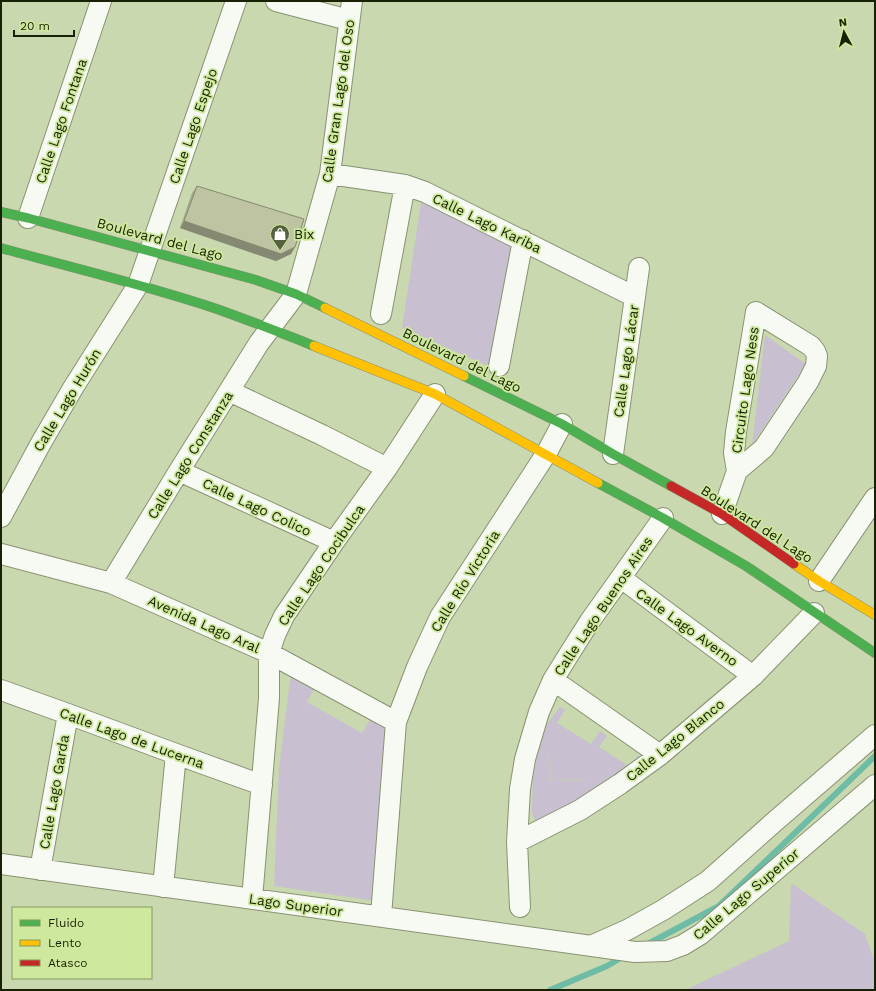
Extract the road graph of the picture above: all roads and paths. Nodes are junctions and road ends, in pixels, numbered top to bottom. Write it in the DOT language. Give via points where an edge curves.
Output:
graph roads {
  1 [pos="101,1"];
  2 [pos="236,1"];
  3 [pos="276,1"];
  4 [pos="352,1"];
  5 [pos="349,20"];
  6 [pos="330,174"];
  7 [pos="405,186"];
  8 [pos="1,212"];
  9 [pos="28,218"];
  10 [pos="523,240"];
  11 [pos="1,248"];
  12 [pos="150,250"];
  13 [pos="639,268"];
  14 [pos="138,285"];
  15 [pos="296,294"];
  16 [pos="635,297"];
  17 [pos="381,314"];
  18 [pos="270,328"];
  19 [pos="499,366"];
  20 [pos="229,392"];
  21 [pos="435,394"];
  22 [pos="562,424"];
  23 [pos="546,454"];
  24 [pos="613,454"];
  25 [pos="387,468"];
  26 [pos="179,471"];
  27 [pos="737,471"];
  28 [pos="875,498"];
  29 [pos="722,514"];
  30 [pos="1,517"];
  31 [pos="662,518"];
  32 [pos="334,542"];
  33 [pos="1,554"];
  34 [pos="621,578"];
  35 [pos="819,581"];
  36 [pos="111,583"];
  37 [pos="814,613"];
  38 [pos="875,615"];
  39 [pos="875,652"];
  40 [pos="269,653"];
  41 [pos="753,676"];
  42 [pos="552,680"];
  43 [pos="1,690"];
  44 [pos="68,714"];
  45 [pos="396,722"];
  46 [pos="875,735"];
  47 [pos="548,748"];
  48 [pos="176,754"];
  49 [pos="660,755"];
  50 [pos="589,782"];
  51 [pos="875,784"];
  52 [pos="262,785"];
  53 [pos="517,842"];
  54 [pos="1,864"];
  55 [pos="40,870"];
  56 [pos="163,886"];
  57 [pos="252,899"];
  58 [pos="520,907"];
  59 [pos="381,916"];
  60 [pos="600,947"];
  1 -- 9 [label="street, Calle Lago Fontana"];
  2 -- 12 [label="street, Calle Lago Espejo"];
  3 -- 5 [label="street"];
  4 -- 5 [label="street, Calle Gran Lago del Oso"];
  5 -- 6 [label="street, Calle Gran Lago del Oso"];
  6 -- 7 [label="street, Calle Lago Kariba"];
  6 -- 15 [label="street, Calle Gran Lago del Oso"];
  7 -- 10 [label="street, Calle Lago Kariba" via="425,192"];
  7 -- 17 [label="street"];
  8 -- 9 [label="street, Boulevard del Lago"];
  9 -- 12 [label="street, Boulevard del Lago"];
  10 -- 16 [label="street, Calle Lago Kariba"];
  10 -- 19 [label="street"];
  11 -- 14 [label="street"];
  12 -- 14 [label="street, Calle Lago Espejo"];
  12 -- 15 [label="street, Boulevard del Lago"];
  13 -- 16 [label="street, Calle Lago Lácar"];
  14 -- 18 [label="street"];
  14 -- 30 [label="street, Calle Lago Hurón" via="73,388"];
  15 -- 18 [label="street, Calle Lago Constanza"];
  15 -- 22 [label="street, Boulevard del Lago"];
  16 -- 24 [label="street, Calle Lago Lácar"];
  18 -- 20 [label="street, Calle Lago Constanza"];
  18 -- 21 [label="street"];
  20 -- 25 [label="street"];
  20 -- 26 [label="street, Calle Lago Constanza"];
  21 -- 23 [label="street"];
  21 -- 25 [label="street, Calle Lago Cocibulca"];
  22 -- 23 [label="street, Calle Río Victoria"];
  22 -- 24 [label="street, Boulevard del Lago"];
  23 -- 31 [label="street"];
  23 -- 45 [label="street, Calle Río Victoria" via="440,617"];
  24 -- 29 [label="street, Boulevard del Lago"];
  25 -- 32 [label="street, Calle Lago Cocibulca"];
  26 -- 32 [label="street, Calle Lago Colico"];
  26 -- 36 [label="street, Calle Lago Constanza"];
  27 -- 27 [label="street, Circuito Lago Ness" via="764,448 816,366 817,356 811,346 756,312 736,432 734,453"];
  27 -- 29 [label="street, Circuito Lago Ness"];
  28 -- 35 [label="street"];
  29 -- 35 [label="street, Boulevard del Lago"];
  31 -- 34 [label="street, Calle Lago Buenos Aires"];
  31 -- 37 [label="street" via="746,566"];
  32 -- 40 [label="street, Calle Lago Cocibulca" via="284,616"];
  33 -- 36 [label="street, Avenida Lago Aral"];
  34 -- 41 [label="street, Calle Lago Averno"];
  34 -- 42 [label="street, Calle Lago Buenos Aires"];
  35 -- 38 [label="street, Boulevard del Lago"];
  36 -- 40 [label="street, Avenida Lago Aral"];
  37 -- 39 [label="street"];
  37 -- 41 [label="street, Calle Lago Blanco"];
  40 -- 45 [label="street, Avenida Lago Aral"];
  40 -- 52 [label="street, Calle Lago Cocibulca" via="269,698"];
  41 -- 49 [label="street, Calle Lago Blanco"];
  42 -- 49 [label="street"];
  42 -- 53 [label="street, Calle Lago Buenos Aires" via="525,759 520,789"];
  43 -- 44 [label="street, Calle Lago de Lucerna"];
  44 -- 48 [label="street, Calle Lago de Lucerna"];
  44 -- 55 [label="street, Calle Lago Garda"];
  45 -- 59 [label="street, Calle Río Victoria"];
  46 -- 60 [label="street" via="708,881"];
  47 -- 50 [label="path" via="550,779"];
  48 -- 52 [label="street, Calle Lago de Lucerna"];
  48 -- 56 [label="street"];
  49 -- 53 [label="street, Calle Lago Blanco" via="580,810"];
  51 -- 60 [label="street, Calle Lago Superior" via="701,934 683,945 667,951 648,952"];
  52 -- 57 [label="street, Calle Lago Cocibulca"];
  53 -- 58 [label="street, Calle Lago Buenos Aires"];
  54 -- 55 [label="street, Lago Superior"];
  55 -- 56 [label="street, Lago Superior"];
  56 -- 57 [label="street, Lago Superior"];
  57 -- 59 [label="street, Lago Superior"];
  59 -- 60 [label="street, Lago Superior"];
}
